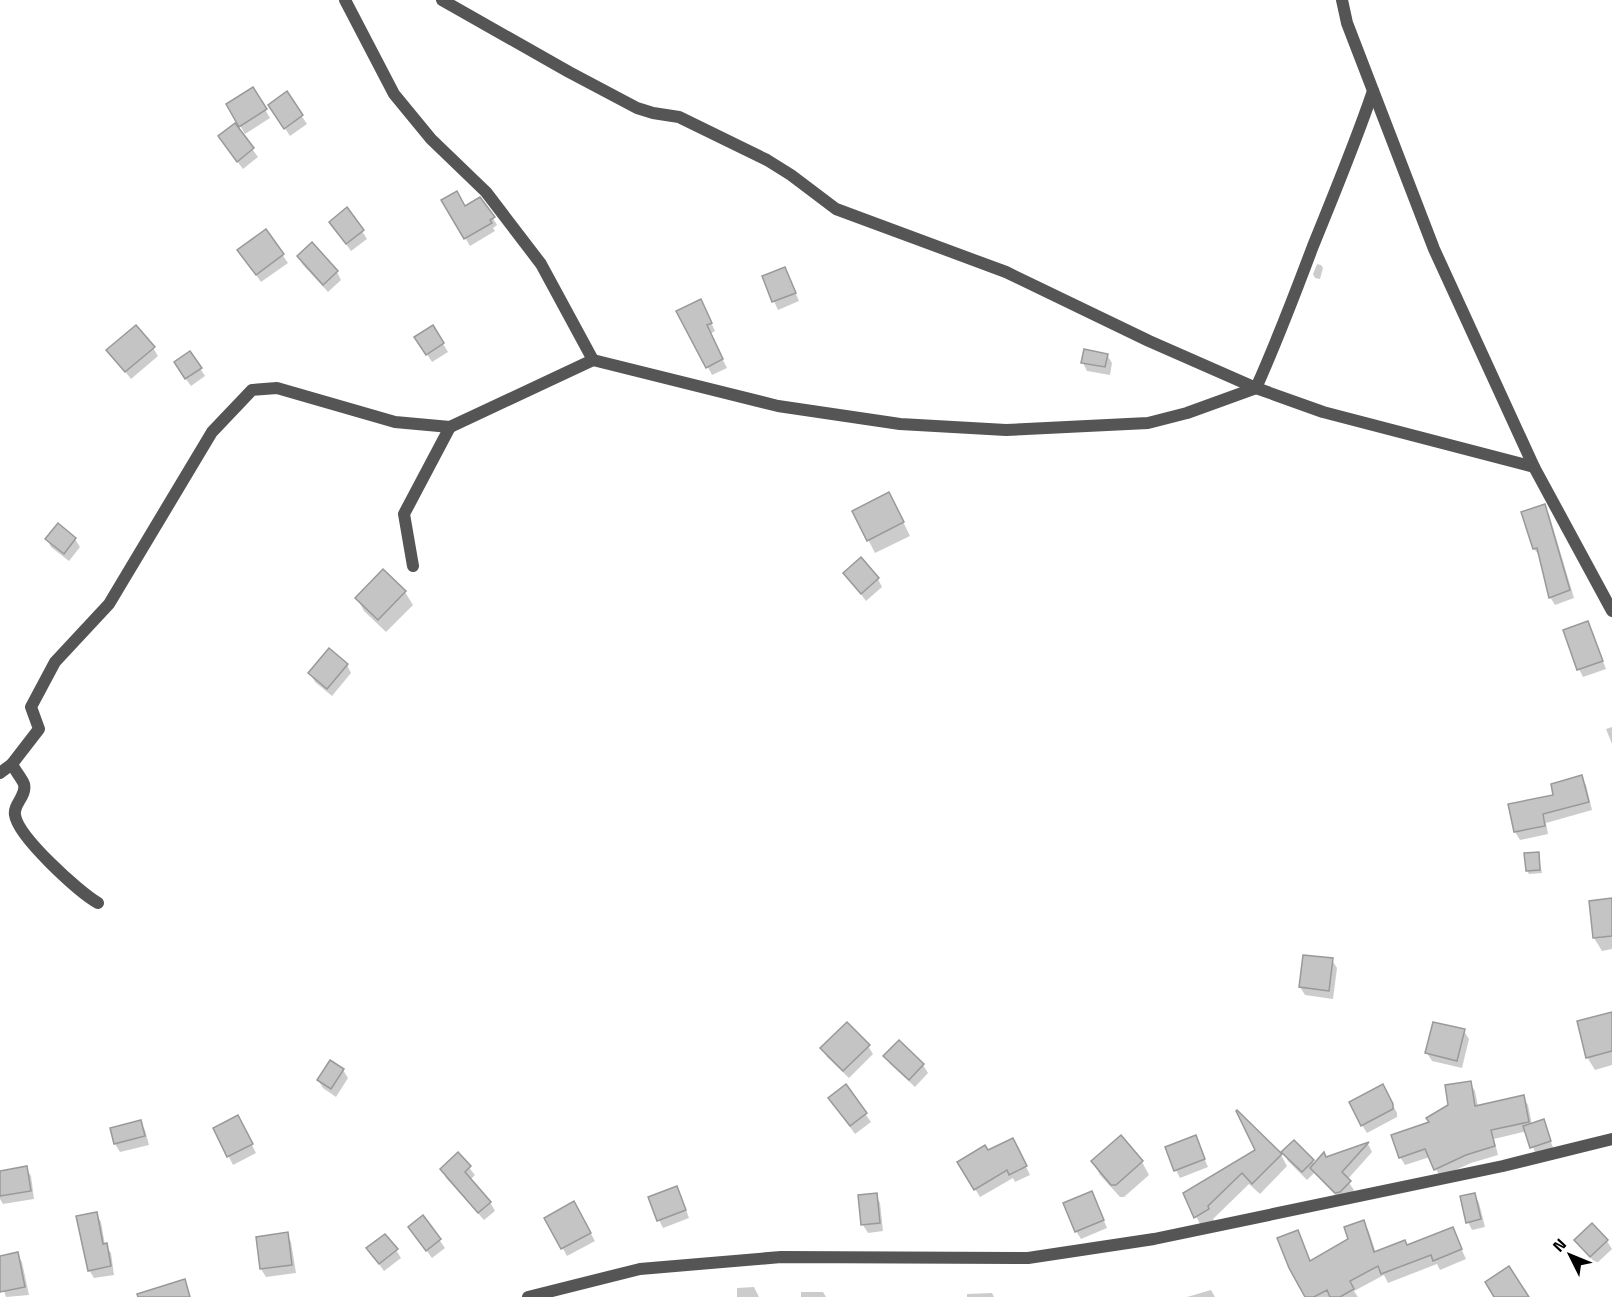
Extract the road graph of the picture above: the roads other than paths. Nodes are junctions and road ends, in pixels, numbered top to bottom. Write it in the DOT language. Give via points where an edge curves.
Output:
graph roads {
  1 [pos="345,0"];
  2 [pos="442,0"];
  3 [pos="1342,0"];
  4 [pos="1372,91"];
  5 [pos="593,360"];
  6 [pos="1256,388"];
  7 [pos="450,428"];
  8 [pos="1534,467"];
  9 [pos="413,566"];
  10 [pos="1612,611"];
  11 [pos="12,764"];
  12 [pos="0,773"];
  13 [pos="98,903"];
  14 [pos="1612,1139"];
  15 [pos="528,1297"];
  1 -- 5 [label="street" via="394,94 431,139 486,192 541,264"];
  2 -- 6 [label="street" via="637,108 679,117 767,160 836,209 1006,272"];
  3 -- 4 [label="street"];
  4 -- 6 [label="street" via="1339,186"];
  4 -- 8 [label="street" via="1434,249"];
  5 -- 6 [label="street" via="778,406 900,424 1006,430 1148,423"];
  5 -- 7 [label="street"];
  6 -- 8 [label="street" via="1323,412"];
  7 -- 9 [label="street" via="404,514"];
  7 -- 11 [label="street" via="395,422 277,388 252,390 212,432 109,604 55,662 31,707 39,729"];
  8 -- 10 [label="street"];
  11 -- 12 [label="street"];
  11 -- 13 [label="street" via="24,783 15,815 20,826 46,859"];
  14 -- 15 [label="street" via="1321,1205 1154,1239 1039,1257 781,1257 640,1269"];
}
